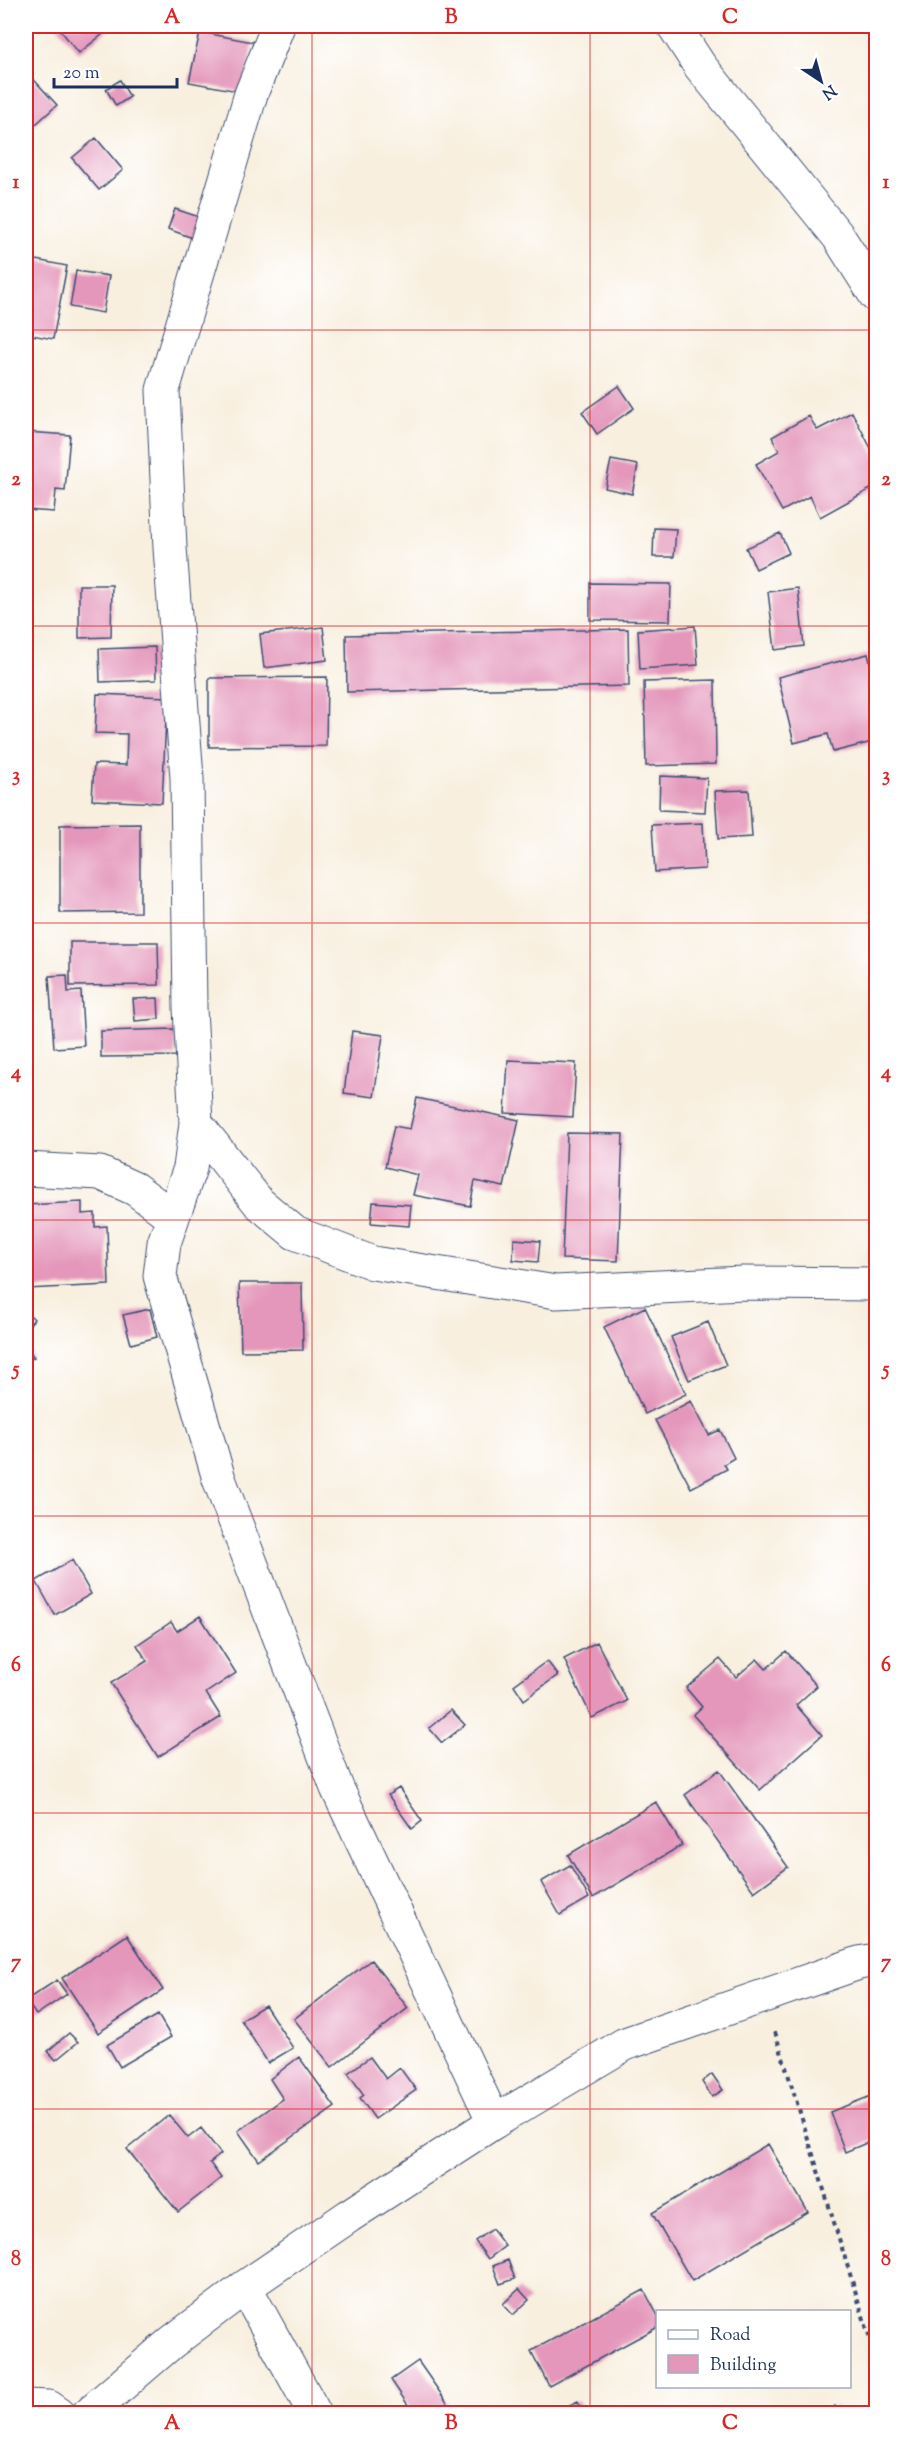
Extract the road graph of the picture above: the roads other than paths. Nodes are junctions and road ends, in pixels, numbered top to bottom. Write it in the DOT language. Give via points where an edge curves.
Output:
graph roads {
  1 [pos="278,26"];
  2 [pos="674,26"];
  3 [pos="876,296"];
  4 [pos="196,1123"];
  5 [pos="26,1169"];
  6 [pos="173,1217"];
  7 [pos="876,1284"];
  8 [pos="876,1960"];
  9 [pos="494,2122"];
  10 [pos="245,2287"];
  11 [pos="26,2406"];
  12 [pos="59,2414"];
  13 [pos="88,2414"];
  14 [pos="315,2414"];
  1 -- 4 [label="street" via="251,94 163,390 187,778"];
  2 -- 3 [label="street" via="700,66 838,236"];
  4 -- 6 [label="street" via="190,1168"];
  4 -- 7 [label="street" via="260,1203 296,1233 374,1263 556,1292 743,1283"];
  5 -- 6 [label="street" via="100,1173 135,1189"];
  6 -- 9 [label="street" via="164,1243 160,1276 219,1479 337,1788"];
  8 -- 9 [label="street" via="625,2044"];
  9 -- 10 [label="street"];
  10 -- 13 [label="street" via="172,2342"];
  10 -- 14 [label="street"];
  11 -- 12 [label="street" via="49,2407"];
}
